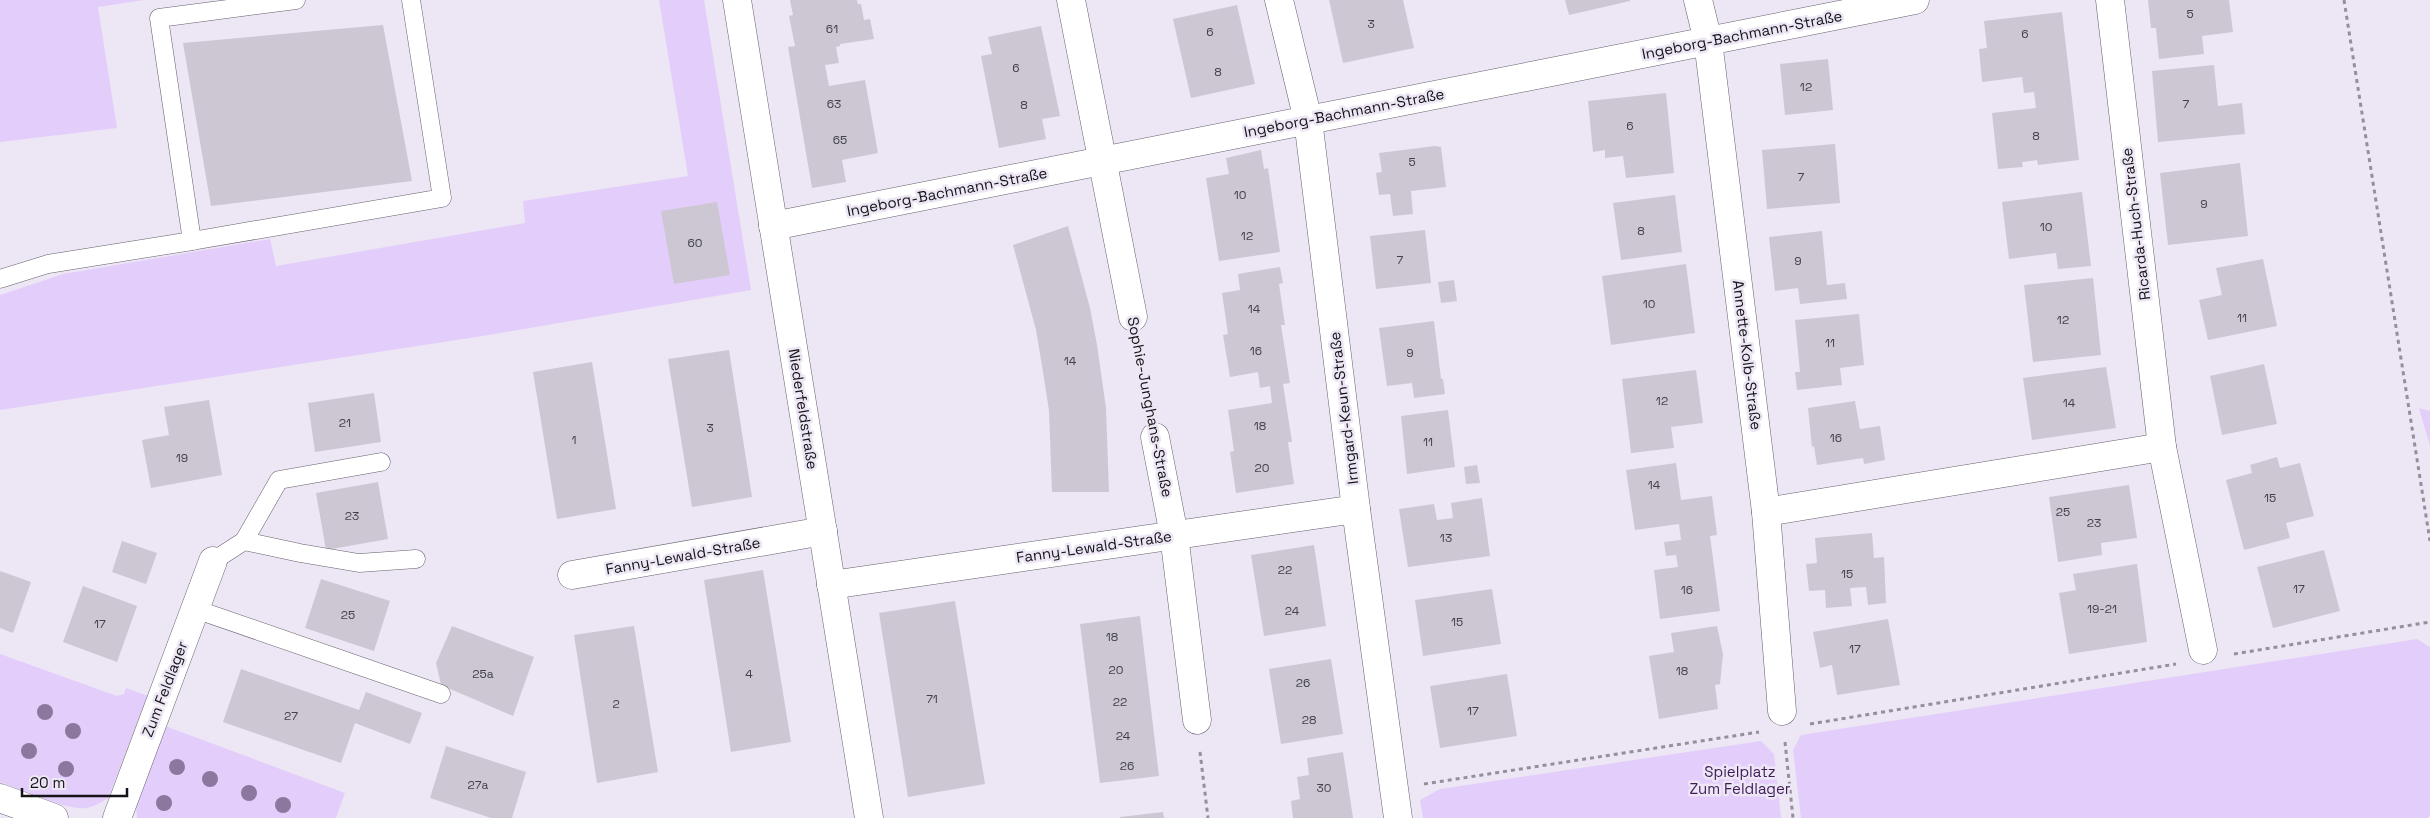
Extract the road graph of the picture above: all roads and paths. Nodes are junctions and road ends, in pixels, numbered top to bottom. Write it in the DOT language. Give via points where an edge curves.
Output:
graph roads {
  1 [pos="296,0"];
  2 [pos="411,0"];
  3 [pos="737,0"];
  4 [pos="1071,0"];
  5 [pos="1279,0"];
  6 [pos="1698,0"];
  7 [pos="1915,0"];
  8 [pos="2110,0"];
  9 [pos="2344,0"];
  10 [pos="1708,42"];
  11 [pos="1308,120"];
  12 [pos="1104,160"];
  13 [pos="773,226"];
  14 [pos="192,240"];
  15 [pos="0,279"];
  16 [pos="1133,317"];
  17 [pos="1154,436"];
  18 [pos="2162,447"];
  19 [pos="381,462"];
  20 [pos="1356,509"];
  21 [pos="1766,512"];
  22 [pos="2428,520"];
  23 [pos="823,531"];
  24 [pos="1174,535"];
  25 [pos="244,541"];
  26 [pos="2430,541"];
  27 [pos="416,559"];
  28 [pos="213,561"];
  29 [pos="572,575"];
  30 [pos="831,585"];
  31 [pos="195,609"];
  32 [pos="2430,622"];
  33 [pos="2204,656"];
  34 [pos="440,694"];
  35 [pos="1197,720"];
  36 [pos="1783,720"];
  37 [pos="1394,788"];
  38 [pos="0,798"];
  39 [pos="54,818"];
  40 [pos="117,818"];
  41 [pos="869,818"];
  42 [pos="1208,818"];
  43 [pos="1398,818"];
  44 [pos="1793,818"];
  1 -- 14 [label="lane" via="159,18"];
  2 -- 14 [label="lane" via="442,198"];
  3 -- 13 [label="street, Niederfeldstraße"];
  4 -- 12 [label="street, Sophie-Junghans-Straße"];
  5 -- 11 [label="street, Irmgard-Keun-Straße"];
  6 -- 10 [label="street, Annette-Kolb-Straße"];
  7 -- 10 [label="street, Ingeborg-Bachmann-Straße"];
  8 -- 18 [label="street, Ricarda-Huch-Straße"];
  9 -- 22 [label="path"];
  10 -- 11 [label="street, Ingeborg-Bachmann-Straße"];
  10 -- 21 [label="street, Annette-Kolb-Straße"];
  11 -- 12 [label="street, Ingeborg-Bachmann-Straße"];
  11 -- 20 [label="street, Irmgard-Keun-Straße"];
  12 -- 13 [label="street, Ingeborg-Bachmann-Straße"];
  12 -- 16 [label="street, Sophie-Junghans-Straße"];
  13 -- 23 [label="street, Niederfeldstraße"];
  14 -- 15 [label="lane" via="48,264"];
  16 -- 17 [label="path, Sophie-Junghans-Straße"];
  17 -- 24 [label="street, Sophie-Junghans-Straße"];
  18 -- 21 [label="street"];
  18 -- 33 [label="street, Ricarda-Huch-Straße"];
  19 -- 25 [label="lane" via="279,480"];
  20 -- 24 [label="street, Fanny-Lewald-Straße"];
  20 -- 37 [label="street, Irmgard-Keun-Straße"];
  21 -- 36 [label="street, Annette-Kolb-Straße"];
  22 -- 26 [label="path"];
  23 -- 29 [label="street, Fanny-Lewald-Straße"];
  23 -- 30 [label="street, Niederfeldstraße"];
  24 -- 30 [label="street, Fanny-Lewald-Straße"];
  24 -- 35 [label="street, Sophie-Junghans-Straße"];
  25 -- 27 [label="lane" via="359,563"];
  25 -- 28 [label="lane"];
  28 -- 31 [label="street, Zum Feldlager"];
  30 -- 41 [label="street, Niederfeldstraße"];
  31 -- 34 [label="lane"];
  31 -- 40 [label="street, Zum Feldlager"];
  32 -- 33 [label="path"];
  33 -- 36 [label="path"];
  35 -- 42 [label="path"];
  36 -- 37 [label="path"];
  36 -- 44 [label="path"];
  37 -- 43 [label="street, Irmgard-Keun-Straße"];
  38 -- 39 [label="street"];
}
